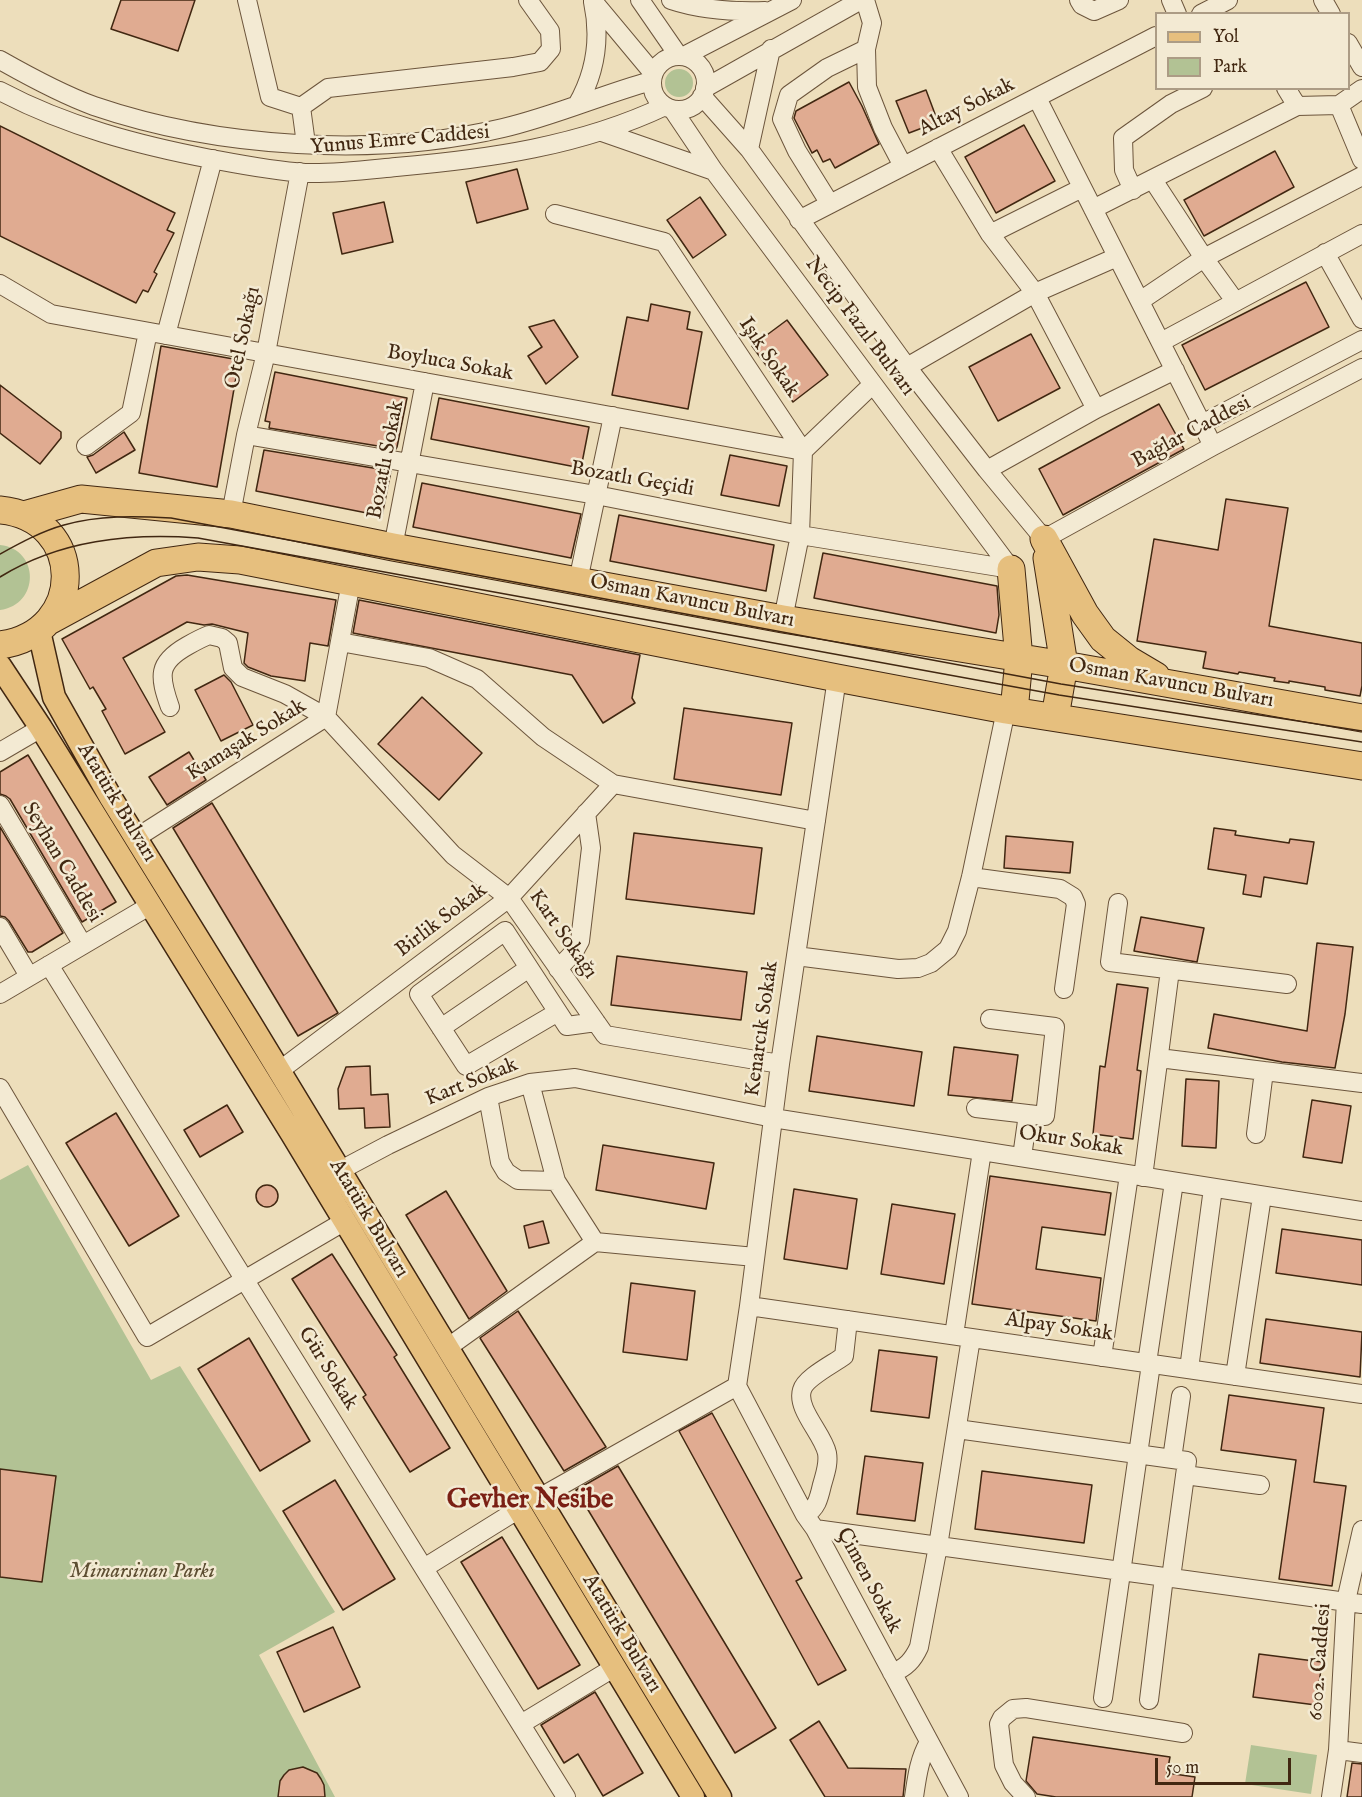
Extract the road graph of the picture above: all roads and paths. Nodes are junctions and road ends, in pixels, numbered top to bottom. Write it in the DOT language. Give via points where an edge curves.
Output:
graph roads {
  1 [pos="247,0"];
  2 [pos="528,0"];
  3 [pos="640,0"];
  4 [pos="671,0"];
  5 [pos="792,0"];
  6 [pos="863,0"];
  7 [pos="1079,0"];
  8 [pos="1119,0"];
  9 [pos="1228,0"];
  10 [pos="593,1"];
  11 [pos="770,10"];
  12 [pos="1205,12"];
  13 [pos="1155,37"];
  14 [pos="1350,46"];
  15 [pos="771,49"];
  16 [pos="866,49"];
  17 [pos="681,56"];
  18 [pos="0,60"];
  19 [pos="1362,67"];
  20 [pos="652,77"];
  21 [pos="1362,89"];
  22 [pos="1199,90"];
  23 [pos="1287,90"];
  24 [pos="0,91"];
  25 [pos="704,92"];
  26 [pos="1037,98"];
  27 [pos="577,105"];
  28 [pos="1338,105"];
  29 [pos="1297,106"];
  30 [pos="301,107"];
  31 [pos="669,108"];
  32 [pos="602,132"];
  33 [pos="306,144"];
  34 [pos="938,148"];
  35 [pos="748,149"];
  36 [pos="213,159"];
  37 [pos="1362,160"];
  38 [pos="903,166"];
  39 [pos="714,171"];
  40 [pos="300,172"];
  41 [pos="1362,176"];
  42 [pos="1153,180"];
  43 [pos="1082,188"];
  44 [pos="1133,190"];
  45 [pos="830,204"];
  46 [pos="1093,209"];
  47 [pos="555,214"];
  48 [pos="799,220"];
  49 [pos="990,234"];
  50 [pos="1362,234"];
  51 [pos="1325,253"];
  52 [pos="1117,257"];
  53 [pos="1204,258"];
  54 [pos="0,284"];
  55 [pos="1035,293"];
  56 [pos="1140,301"];
  57 [pos="1235,301"];
  58 [pos="1362,319"];
  59 [pos="157,333"];
  60 [pos="1362,340"];
  61 [pos="1161,342"];
  62 [pos="266,353"];
  63 [pos="907,368"];
  64 [pos="1362,368"];
  65 [pos="1175,370"];
  66 [pos="424,382"];
  67 [pos="873,384"];
  68 [pos="1096,410"];
  69 [pos="613,416"];
  70 [pos="1202,424"];
  71 [pos="246,435"];
  72 [pos="86,446"];
  73 [pos="1213,446"];
  74 [pos="803,451"];
  75 [pos="409,464"];
  76 [pos="987,470"];
  77 [pos="596,495"];
  78 [pos="9,509"];
  79 [pos="231,514"];
  80 [pos="800,534"];
  81 [pos="1044,539"];
  82 [pos="393,547"];
  83 [pos="1011,569"];
  84 [pos="578,581"];
  85 [pos="351,582"];
  86 [pos="783,619"];
  87 [pos="44,626"];
  88 [pos="340,642"];
  89 [pos="0,645"];
  90 [pos="1019,659"];
  91 [pos="1064,665"];
  92 [pos="0,666"];
  93 [pos="837,678"];
  94 [pos="1169,684"];
  95 [pos="170,707"];
  96 [pos="1010,710"];
  97 [pos="326,717"];
  98 [pos="1055,717"];
  99 [pos="1362,718"];
  100 [pos="41,728"];
  101 [pos="0,752"];
  102 [pos="1362,766"];
  103 [pos="613,784"];
  104 [pos="0,805"];
  105 [pos="586,813"];
  106 [pos="816,821"];
  107 [pos="136,838"];
  108 [pos="971,877"];
  109 [pos="509,898"];
  110 [pos="1118,903"];
  111 [pos="151,905"];
  112 [pos="0,927"];
  113 [pos="83,945"];
  114 [pos="796,957"];
  115 [pos="50,965"];
  116 [pos="529,968"];
  117 [pos="558,969"];
  118 [pos="1170,970"];
  119 [pos="29,976"];
  120 [pos="1287,984"];
  121 [pos="1064,989"];
  122 [pos="0,994"];
  123 [pos="558,1012"];
  124 [pos="990,1019"];
  125 [pos="596,1022"];
  126 [pos="441,1028"];
  127 [pos="1158,1058"];
  128 [pos="780,1064"];
  129 [pos="279,1071"];
  130 [pos="1264,1071"];
  131 [pos="530,1083"];
  132 [pos="1362,1083"];
  133 [pos="0,1088"];
  134 [pos="488,1096"];
  135 [pos="976,1108"];
  136 [pos="1028,1114"];
  137 [pos="773,1118"];
  138 [pos="1256,1134"];
  139 [pos="982,1151"];
  140 [pos="1022,1157"];
  141 [pos="339,1171"];
  142 [pos="1136,1176"];
  143 [pos="556,1181"];
  144 [pos="1174,1182"];
  145 [pos="1213,1188"];
  146 [pos="1262,1196"];
  147 [pos="1362,1212"];
  148 [pos="345,1221"];
  149 [pos="595,1242"];
  150 [pos="755,1257"];
  151 [pos="245,1279"];
  152 [pos="749,1306"];
  153 [pos="848,1320"];
  154 [pos="963,1336"];
  155 [pos="447,1348"];
  156 [pos="1102,1357"];
  157 [pos="1149,1363"];
  158 [pos="1189,1369"];
  159 [pos="1234,1376"];
  160 [pos="737,1386"];
  161 [pos="1362,1394"];
  162 [pos="1181,1396"];
  163 [pos="957,1429"];
  164 [pos="1139,1454"];
  165 [pos="1172,1459"];
  166 [pos="1185,1475"];
  167 [pos="1260,1485"];
  168 [pos="539,1498"];
  169 [pos="519,1509"];
  170 [pos="810,1522"];
  171 [pos="1362,1530"];
  172 [pos="938,1546"];
  173 [pos="424,1568"];
  174 [pos="1122,1571"];
  175 [pos="1167,1577"];
  176 [pos="1354,1603"];
  177 [pos="615,1667"];
  178 [pos="892,1673"];
  179 [pos="1103,1698"];
  180 [pos="1149,1700"];
  181 [pos="521,1724"];
  182 [pos="1183,1733"];
  183 [pos="929,1742"];
  184 [pos="1338,1750"];
  185 [pos="1362,1753"];
  186 [pos="566,1797"];
  187 [pos="693,1797"];
  188 [pos="720,1797"];
  189 [pos="914,1797"];
  190 [pos="959,1797"];
  191 [pos="1026,1797"];
  192 [pos="1330,1797"];
  1 -- 30 [label="street" via="270,97"];
  2 -- 30 [label="street" via="550,31 552,49 540,62 328,88"];
  3 -- 17 [label="street"];
  4 -- 11 [label="street" via="725,11"];
  5 -- 11 [label="street"];
  6 -- 15 [label="street"];
  6 -- 16 [label="street" via="872,23"];
  7 -- 8 [label="street" via="1094,12"];
  9 -- 12 [label="street"];
  10 -- 20 [label="street"];
  10 -- 27 [label="street" via="597,47 590,78"];
  11 -- 17 [label="street"];
  13 -- 26 [label="street, Altay Sokak"];
  14 -- 19 [label="street"];
  15 -- 25 [label="street"];
  15 -- 35 [label="street"];
  16 -- 38 [label="street" via="867,87"];
  16 -- 45 [label="street" via="827,68 789,95 782,119 797,152"];
  17 -- 20 [label="street" via="663,60"];
  17 -- 25 [label="street" via="700,65"];
  18 -- 33 [label="street, Yunus Emre Caddesi" via="62,93 124,115 210,134"];
  20 -- 27 [label="street, Yunus Emre Caddesi"];
  20 -- 31 [label="street" via="654,96"];
  21 -- 28 [label="street"];
  22 -- 44 [label="street" via="1123,138 1124,171"];
  23 -- 29 [label="street"];
  24 -- 36 [label="street, Yunus Emre Caddesi" via="86,128"];
  25 -- 31 [label="street" via="690,108"];
  25 -- 35 [label="street, Necip Fazıl Bulvarı"];
  26 -- 34 [label="street, Altay Sokak"];
  26 -- 43 [label="street"];
  27 -- 33 [label="street, Yunus Emre Caddesi" via="531,121 465,136 388,144"];
  28 -- 29 [label="street"];
  28 -- 37 [label="street"];
  29 -- 42 [label="street"];
  30 -- 33 [label="street"];
  31 -- 32 [label="street, Yunus Emre Caddesi"];
  31 -- 39 [label="street, Necip Fazıl Bulvarı"];
  32 -- 39 [label="street"];
  32 -- 40 [label="street, Yunus Emre Caddesi" via="471,159 362,171"];
  34 -- 38 [label="street, Altay Sokak"];
  34 -- 49 [label="street"];
  35 -- 48 [label="street, Necip Fazıl Bulvarı"];
  36 -- 40 [label="street, Yunus Emre Caddesi"];
  36 -- 59 [label="street"];
  38 -- 45 [label="street, Altay Sokak"];
  39 -- 67 [label="street, Necip Fazıl Bulvarı"];
  40 -- 62 [label="street, Otel Sokağı"];
  41 -- 53 [label="street"];
  42 -- 44 [label="street"];
  42 -- 53 [label="street"];
  43 -- 46 [label="street"];
  43 -- 49 [label="street"];
  44 -- 46 [label="street"];
  45 -- 48 [label="street, Altay Sokak"];
  46 -- 52 [label="street"];
  47 -- 74 [label="street, Işık Sokak" via="664,242"];
  48 -- 63 [label="street, Necip Fazıl Bulvarı"];
  49 -- 55 [label="street"];
  50 -- 51 [label="street"];
  51 -- 57 [label="street"];
  51 -- 58 [label="street"];
  52 -- 55 [label="street"];
  52 -- 56 [label="street"];
  53 -- 56 [label="street"];
  53 -- 57 [label="street"];
  54 -- 59 [label="street, Boyluca Sokak" via="51,314"];
  55 -- 63 [label="street"];
  55 -- 68 [label="street"];
  56 -- 61 [label="street"];
  57 -- 61 [label="street"];
  59 -- 62 [label="street, Boyluca Sokak"];
  59 -- 72 [label="street" via="131,413"];
  60 -- 70 [label="street"];
  61 -- 65 [label="street"];
  62 -- 66 [label="street, Boyluca Sokak"];
  62 -- 71 [label="street, Otel Sokağı"];
  63 -- 76 [label="street, Necip Fazıl Bulvarı"];
  64 -- 73 [label="street, Bağlar Caddesi"];
  65 -- 68 [label="street"];
  65 -- 70 [label="street"];
  66 -- 69 [label="street, Boyluca Sokak"];
  66 -- 75 [label="street, Bozatlı Sokak"];
  67 -- 74 [label="street"];
  67 -- 83 [label="street, Necip Fazıl Bulvarı"];
  68 -- 76 [label="street"];
  69 -- 74 [label="street, Boyluca Sokak"];
  69 -- 77 [label="street"];
  70 -- 73 [label="street"];
  71 -- 75 [label="street, Bozatlı Geçidi"];
  71 -- 79 [label="street, Otel Sokağı"];
  73 -- 81 [label="street, Bağlar Caddesi"];
  74 -- 80 [label="street"];
  75 -- 77 [label="street, Bozatlı Geçidi"];
  75 -- 82 [label="street, Bozatlı Sokak"];
  76 -- 81 [label="street, Necip Fazıl Bulvarı"];
  77 -- 80 [label="street, Bozatlı Geçidi"];
  77 -- 84 [label="street"];
  78 -- 79 [label="highway, Osman Kavuncu Bulvarı" via="81,499"];
  78 -- 87 [label="highway" via="47,531 62,555 63,597"];
  79 -- 82 [label="highway, Osman Kavuncu Bulvarı"];
  80 -- 83 [label="street, Bozatlı Geçidi"];
  80 -- 86 [label="street"];
  81 -- 91 [label="highway"];
  81 -- 94 [label="highway" via="1103,639"];
  82 -- 84 [label="highway, Osman Kavuncu Bulvarı"];
  83 -- 90 [label="highway"];
  84 -- 86 [label="highway, Osman Kavuncu Bulvarı"];
  85 -- 87 [label="highway" via="240,560 198,557 156,563"];
  85 -- 88 [label="street, Kamaşak Sokak"];
  85 -- 93 [label="highway"];
  86 -- 90 [label="highway, Osman Kavuncu Bulvarı"];
  87 -- 89 [label="highway" via="20,640"];
  87 -- 107 [label="main road, Atatürk Bulvarı" via="54,697"];
  88 -- 97 [label="street, Kamaşak Sokak"];
  88 -- 103 [label="street" via="429,658 477,679 543,737"];
  90 -- 91 [label="highway, Osman Kavuncu Bulvarı"];
  90 -- 96 [label="highway"];
  91 -- 94 [label="highway, Osman Kavuncu Bulvarı"];
  91 -- 98 [label="highway"];
  92 -- 100 [label="main road, Atatürk Bulvarı"];
  93 -- 96 [label="highway"];
  93 -- 106 [label="street, Kenarcık Sokak"];
  94 -- 99 [label="highway, Osman Kavuncu Bulvarı"];
  95 -- 97 [label="street, Kart Sokağı" via="162,678 165,663 184,648 216,635 228,644 233,668 242,677 285,694"];
  96 -- 98 [label="highway"];
  96 -- 108 [label="street"];
  97 -- 107 [label="street, Kamaşak Sokak"];
  97 -- 109 [label="street, Kart Sokağı" via="453,855"];
  98 -- 102 [label="highway"];
  100 -- 101 [label="street"];
  100 -- 111 [label="main road, Atatürk Bulvarı"];
  103 -- 105 [label="street, Birlik Sokak"];
  103 -- 106 [label="street"];
  104 -- 113 [label="street, Seyhan Caddesi"];
  105 -- 109 [label="street, Birlik Sokak"];
  105 -- 117 [label="street" via="591,848 580,941"];
  106 -- 114 [label="street, Kenarcık Sokak"];
  107 -- 129 [label="main road, Atatürk Bulvarı"];
  108 -- 114 [label="street" via="957,930 948,949 931,963 898,969"];
  108 -- 121 [label="street" via="1060,889 1072,897 1076,904"];
  109 -- 117 [label="street, Kart Sokağı"];
  109 -- 129 [label="street, Birlik Sokak"];
  110 -- 118 [label="street" via="1110,962"];
  111 -- 113 [label="street"];
  111 -- 148 [label="main road, Atatürk Bulvarı"];
  112 -- 119 [label="street"];
  113 -- 115 [label="street"];
  114 -- 128 [label="street, Kenarcık Sokak"];
  115 -- 119 [label="street"];
  115 -- 151 [label="street, Gür Sokak"];
  116 -- 123 [label="street"];
  116 -- 126 [label="street"];
  116 -- 126 [label="street" via="505,931 419,994"];
  117 -- 125 [label="street, Kart Sokağı"];
  118 -- 120 [label="street"];
  118 -- 127 [label="street"];
  119 -- 122 [label="street"];
  123 -- 125 [label="street" via="567,1026"];
  123 -- 126 [label="street" via="466,1066"];
  124 -- 136 [label="street" via="1055,1027 1045,1116"];
  125 -- 128 [label="street, Kart Sokağı" via="605,1035"];
  127 -- 130 [label="street"];
  127 -- 142 [label="street"];
  128 -- 137 [label="street, Kenarcık Sokak"];
  129 -- 141 [label="main road, Atatürk Bulvarı"];
  130 -- 132 [label="street"];
  130 -- 138 [label="street"];
  131 -- 134 [label="street, Kart Sokak"];
  131 -- 137 [label="street, Kart Sokak" via="575,1078"];
  131 -- 143 [label="street"];
  133 -- 151 [label="street" via="147,1337"];
  134 -- 141 [label="street, Kart Sokak"];
  134 -- 143 [label="street" via="500,1162 506,1172 518,1180"];
  135 -- 136 [label="street"];
  136 -- 140 [label="street"];
  137 -- 139 [label="street, Okur Sokak"];
  137 -- 150 [label="street, Kenarcık Sokak"];
  139 -- 140 [label="street, Okur Sokak"];
  139 -- 154 [label="street"];
  140 -- 142 [label="street, Okur Sokak"];
  141 -- 155 [label="main road, Atatürk Bulvarı"];
  142 -- 144 [label="street, Okur Sokak"];
  142 -- 156 [label="street"];
  143 -- 149 [label="street"];
  144 -- 145 [label="street, Okur Sokak"];
  144 -- 157 [label="street"];
  145 -- 146 [label="street, Okur Sokak"];
  145 -- 158 [label="street"];
  146 -- 147 [label="street, Okur Sokak"];
  146 -- 159 [label="street"];
  148 -- 151 [label="street"];
  148 -- 169 [label="main road, Atatürk Bulvarı"];
  149 -- 150 [label="street"];
  149 -- 155 [label="street"];
  150 -- 152 [label="street, Kenarcık Sokak"];
  151 -- 173 [label="street, Gür Sokak"];
  152 -- 153 [label="street, Alpay Sokak"];
  152 -- 160 [label="street, Kenarcık Sokak"];
  153 -- 154 [label="street, Alpay Sokak"];
  153 -- 170 [label="street" via="843,1356 811,1377 802,1389 802,1402 824,1443 827,1463"];
  154 -- 156 [label="street, Alpay Sokak"];
  154 -- 163 [label="street"];
  155 -- 168 [label="main road, Atatürk Bulvarı"];
  156 -- 157 [label="street, Alpay Sokak"];
  157 -- 158 [label="street, Alpay Sokak"];
  157 -- 164 [label="street"];
  158 -- 159 [label="street, Alpay Sokak"];
  159 -- 161 [label="street, Alpay Sokak"];
  160 -- 168 [label="street"];
  160 -- 170 [label="street, Çimen Sokak"];
  162 -- 165 [label="street"];
  163 -- 164 [label="street"];
  163 -- 172 [label="street"];
  164 -- 165 [label="street"];
  164 -- 174 [label="street"];
  165 -- 166 [label="street" via="1187,1461"];
  166 -- 167 [label="street"];
  166 -- 175 [label="street"];
  168 -- 188 [label="main road, Atatürk Bulvarı"];
  169 -- 173 [label="street"];
  169 -- 177 [label="main road, Atatürk Bulvarı"];
  170 -- 172 [label="street"];
  170 -- 178 [label="street, Çimen Sokak"];
  171 -- 176 [label="street, 6002. Caddesi"];
  172 -- 174 [label="street"];
  172 -- 178 [label="street" via="918,1647 911,1661"];
  173 -- 181 [label="street, Gür Sokak"];
  174 -- 175 [label="street"];
  174 -- 179 [label="street"];
  175 -- 176 [label="street"];
  175 -- 180 [label="street"];
  176 -- 184 [label="street, 6002. Caddesi"];
  177 -- 181 [label="street"];
  177 -- 187 [label="main road, Atatürk Bulvarı"];
  178 -- 183 [label="street, Çimen Sokak"];
  181 -- 186 [label="street, Gür Sokak"];
  182 -- 191 [label="street" via="1013,1709 999,1724 1001,1755 1012,1783"];
  183 -- 189 [label="street" via="919,1765"];
  183 -- 190 [label="street, Çimen Sokak"];
  184 -- 185 [label="street"];
  184 -- 192 [label="street, 6002. Caddesi"];
}
